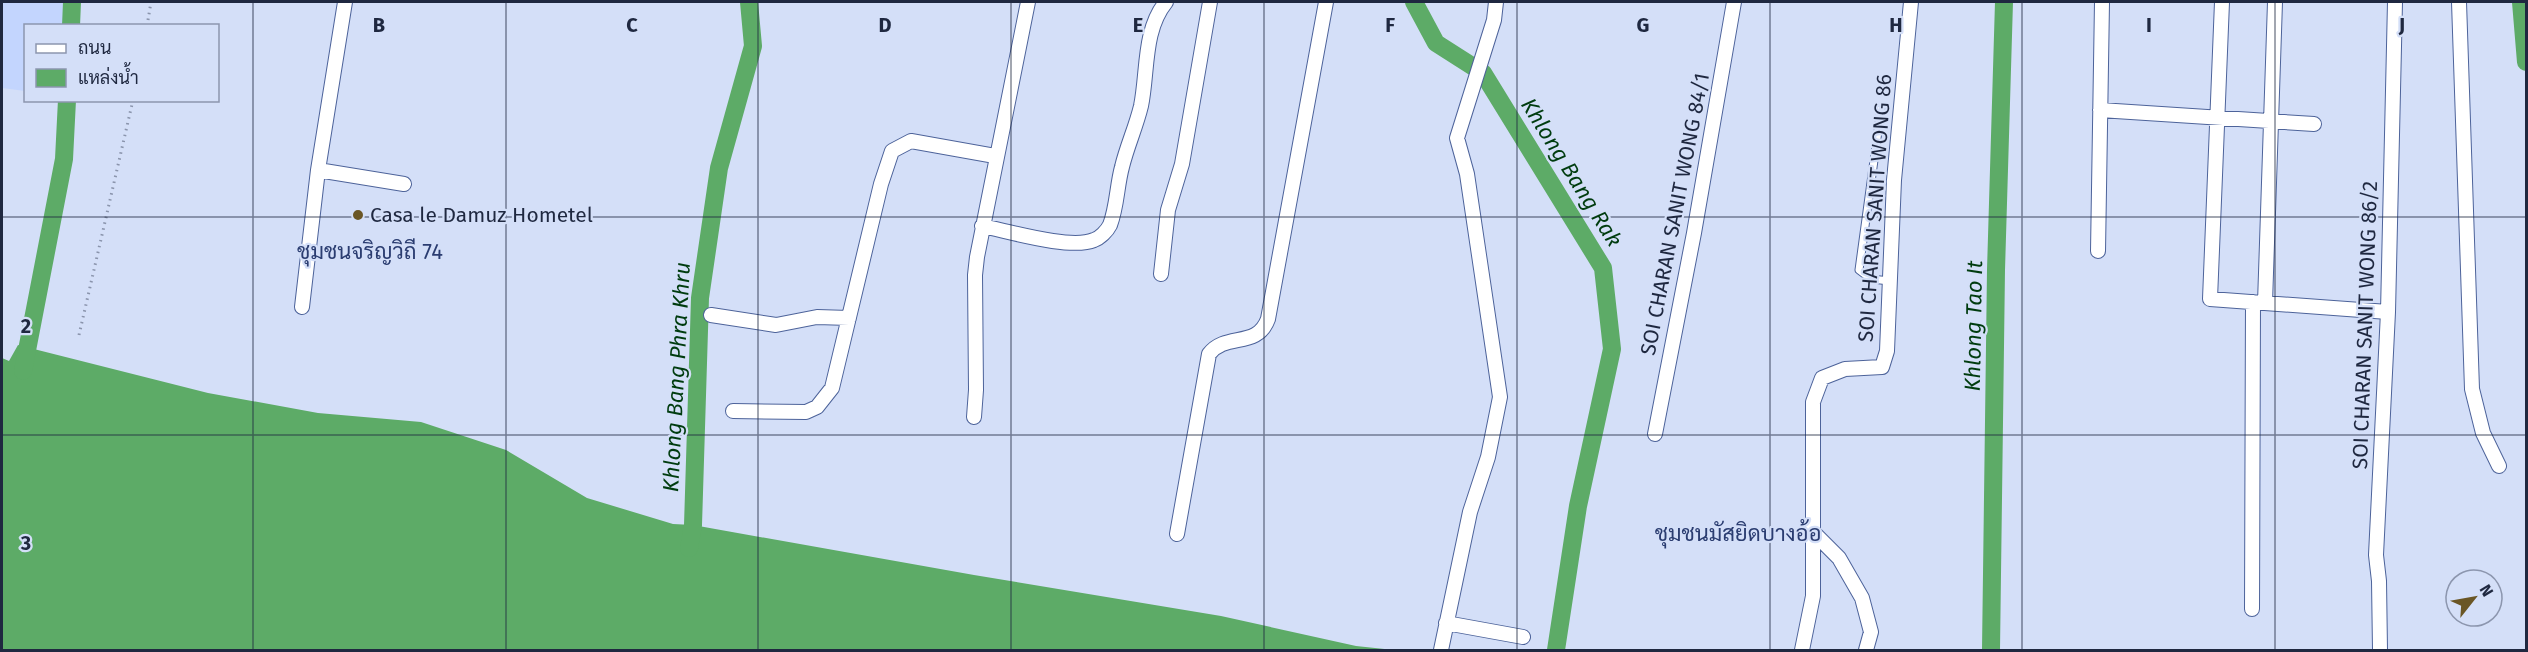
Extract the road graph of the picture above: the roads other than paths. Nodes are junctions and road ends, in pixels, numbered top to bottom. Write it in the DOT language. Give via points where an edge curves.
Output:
graph roads {
  1 [pos="345,2"];
  2 [pos="1028,2"];
  3 [pos="1166,2"];
  4 [pos="1210,2"];
  5 [pos="1326,2"];
  6 [pos="1496,2"];
  7 [pos="1734,2"];
  8 [pos="1911,2"];
  9 [pos="2102,2"];
  10 [pos="2222,2"];
  11 [pos="2274,2"];
  12 [pos="2395,2"];
  13 [pos="2458,2"];
  14 [pos="1881,109"];
  15 [pos="2100,110"];
  16 [pos="2217,118"];
  17 [pos="2270,121"];
  18 [pos="2314,124"];
  19 [pos="995,156"];
  20 [pos="318,170"];
  21 [pos="404,184"];
  22 [pos="982,226"];
  23 [pos="2097,251"];
  24 [pos="1161,274"];
  25 [pos="1890,281"];
  26 [pos="2259,303"];
  27 [pos="302,307"];
  28 [pos="2388,312"];
  29 [pos="711,315"];
  30 [pos="849,318"];
  31 [pos="734,411"];
  32 [pos="974,417"];
  33 [pos="1655,434"];
  34 [pos="2499,466"];
  35 [pos="1814,533"];
  36 [pos="1177,534"];
  37 [pos="2252,609"];
  38 [pos="1446,623"];
  39 [pos="1523,637"];
  40 [pos="1441,651"];
  41 [pos="1802,651"];
  42 [pos="1866,651"];
  43 [pos="2380,651"];
  1 -- 20 [label="street"];
  2 -- 19 [label="street"];
  3 -- 22 [label="street" via="1157,12 1152,28 1141,106 1121,168 1110,225 1104,234 1081,244"];
  4 -- 24 [label="street" via="1182,164 1168,210"];
  5 -- 36 [label="street" via="1268,319 1257,335 1225,342 1209,354"];
  6 -- 38 [label="street" via="1494,20 1457,138 1467,174 1500,397"];
  7 -- 33 [label="street, SOI CHARAN SANIT WONG 84/1"];
  8 -- 25 [label="street, SOI CHARAN SANIT WONG 86" via="1894,180"];
  9 -- 15 [label="street"];
  10 -- 16 [label="street"];
  11 -- 17 [label="street"];
  12 -- 28 [label="street, SOI CHARAN SANIT WONG 86/2"];
  13 -- 34 [label="street" via="2472,389 2483,433"];
  14 -- 25 [label="lane" via="1859,270 1871,279"];
  15 -- 16 [label="street"];
  15 -- 23 [label="street"];
  16 -- 17 [label="street"];
  16 -- 26 [label="street" via="2210,299"];
  17 -- 18 [label="street"];
  17 -- 26 [label="street"];
  19 -- 22 [label="street"];
  19 -- 30 [label="street" via="911,141 892,151"];
  20 -- 21 [label="street"];
  20 -- 27 [label="street"];
  22 -- 32 [label="street" via="975,275"];
  25 -- 35 [label="street, SOI CHARAN SANIT WONG 86" via="1887,351 1882,367 1845,369 1822,378 1813,402"];
  26 -- 28 [label="street"];
  26 -- 37 [label="street"];
  28 -- 43 [label="street, SOI CHARAN SANIT WONG 86/2" via="2376,555"];
  29 -- 30 [label="street" via="776,325 817,317"];
  30 -- 31 [label="street" via="832,388 817,407 797,414"];
  35 -- 41 [label="street, SOI CHARAN SANIT WONG 86" via="1813,596"];
  35 -- 42 [label="street" via="1839,558 1862,598 1871,632"];
  38 -- 39 [label="street"];
  38 -- 40 [label="street"];
}
